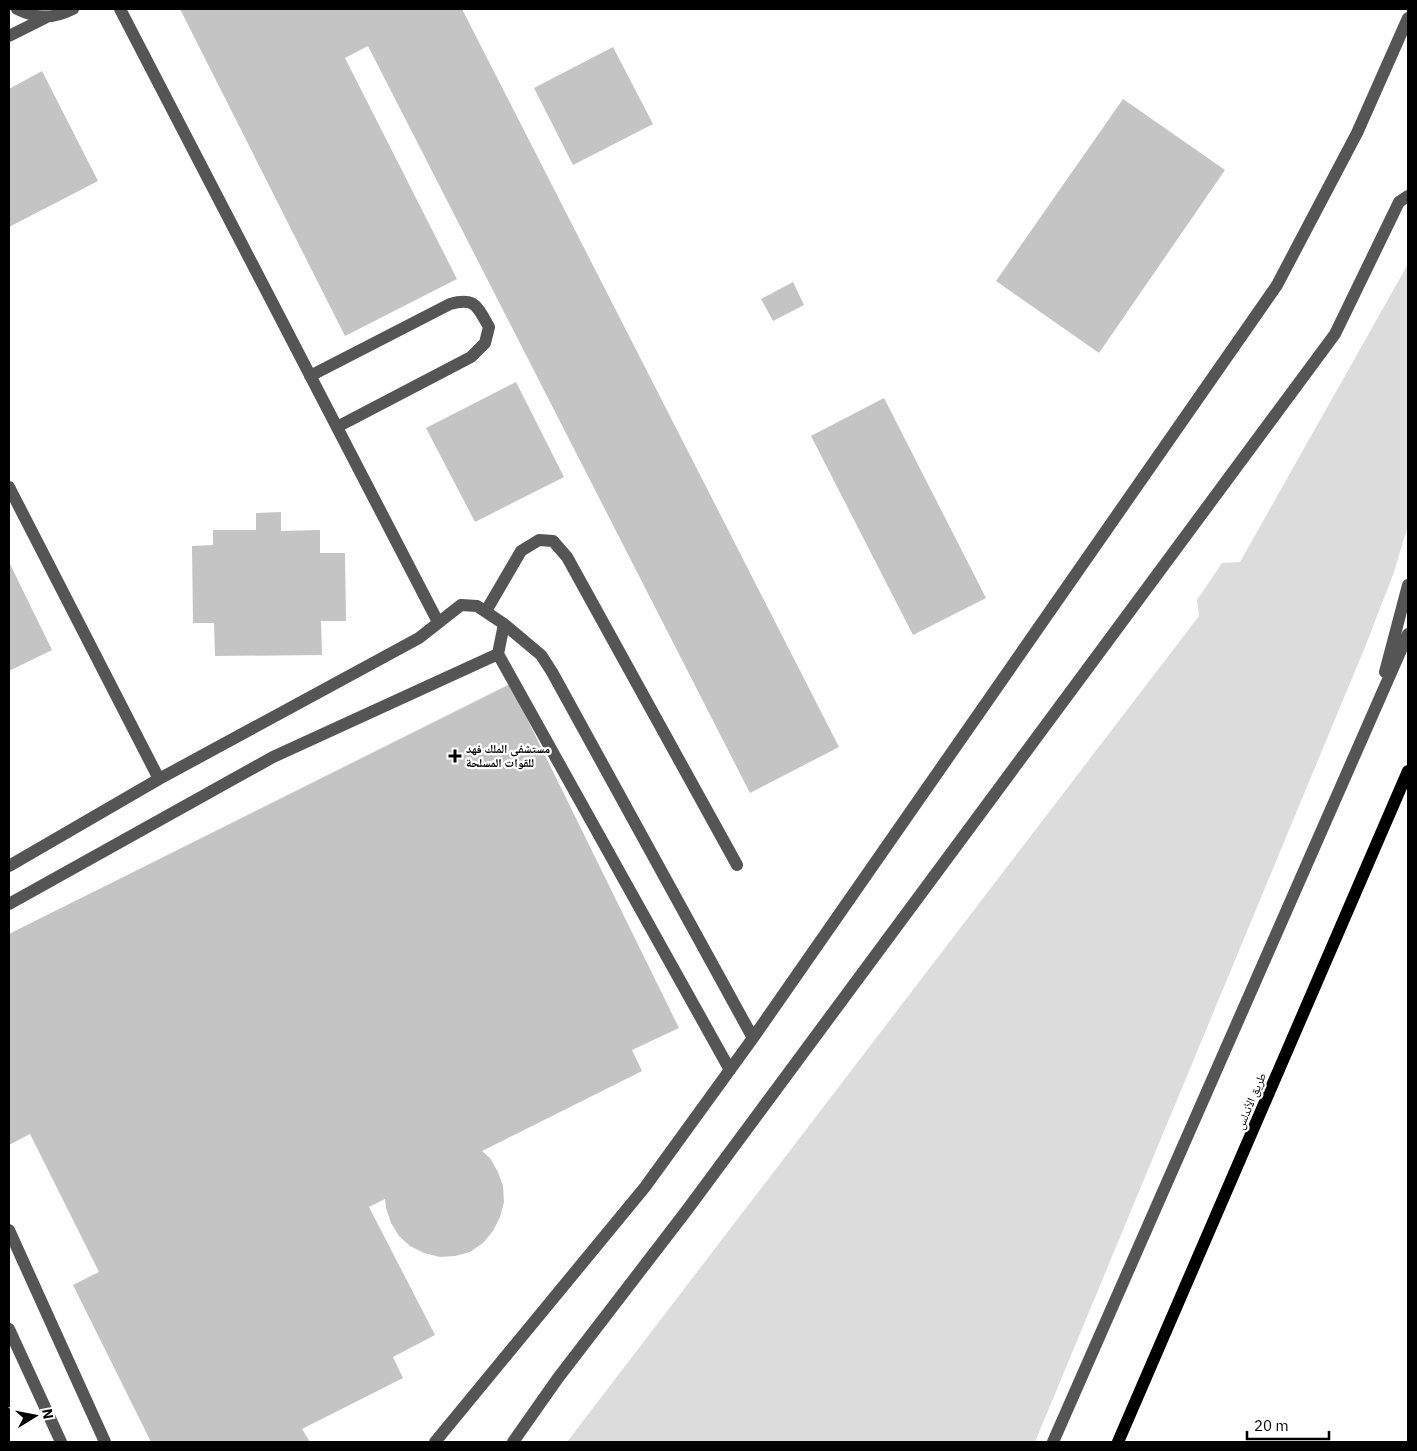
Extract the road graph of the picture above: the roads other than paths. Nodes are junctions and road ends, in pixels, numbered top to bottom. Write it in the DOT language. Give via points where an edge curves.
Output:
graph roads {
  1 [pos="17,9"];
  2 [pos="73,9"];
  3 [pos="120,9"];
  4 [pos="45,18"];
  5 [pos="1408,18"];
  6 [pos="9,36"];
  7 [pos="1408,196"];
  8 [pos="310,376"];
  9 [pos="337,427"];
  10 [pos="9,487"];
  11 [pos="1408,585"];
  12 [pos="486,611"];
  13 [pos="438,622"];
  14 [pos="504,624"];
  15 [pos="1408,634"];
  16 [pos="498,654"];
  17 [pos="1374,712"];
  18 [pos="1408,771"];
  19 [pos="159,779"];
  20 [pos="737,865"];
  21 [pos="9,866"];
  22 [pos="9,904"];
  23 [pos="753,1038"];
  24 [pos="730,1070"];
  25 [pos="9,1230"];
  26 [pos="9,1329"];
  27 [pos="61,1442"];
  28 [pos="105,1442"];
  29 [pos="436,1442"];
  30 [pos="512,1442"];
  31 [pos="1053,1442"];
  32 [pos="1118,1442"];
  1 -- 4 [label="street"];
  2 -- 4 [label="street"];
  3 -- 8 [label="street"];
  4 -- 6 [label="street"];
  5 -- 23 [label="street" via="1357,133 1277,285"];
  7 -- 30 [label="street" via="1398,202 1335,334"];
  8 -- 9 [label="street"];
  8 -- 9 [label="street" via="463,300 473,304 489,327 485,343 471,357"];
  9 -- 13 [label="street"];
  10 -- 19 [label="street"];
  11 -- 17 [label="street"];
  12 -- 13 [label="street" via="477,606 461,605"];
  12 -- 14 [label="street"];
  12 -- 20 [label="street" via="522,551 539,540 553,541 567,557"];
  13 -- 19 [label="street" via="419,638"];
  14 -- 16 [label="street"];
  14 -- 23 [label="street" via="541,655 552,672"];
  15 -- 17 [label="street"];
  16 -- 22 [label="street" via="272,757"];
  16 -- 24 [label="street"];
  17 -- 31 [label="street"];
  18 -- 32 [label="main road, طريق الأندلس"];
  19 -- 21 [label="street"];
  23 -- 24 [label="street"];
  24 -- 29 [label="street" via="645,1187"];
  25 -- 28 [label="street"];
  26 -- 27 [label="street"];
}
